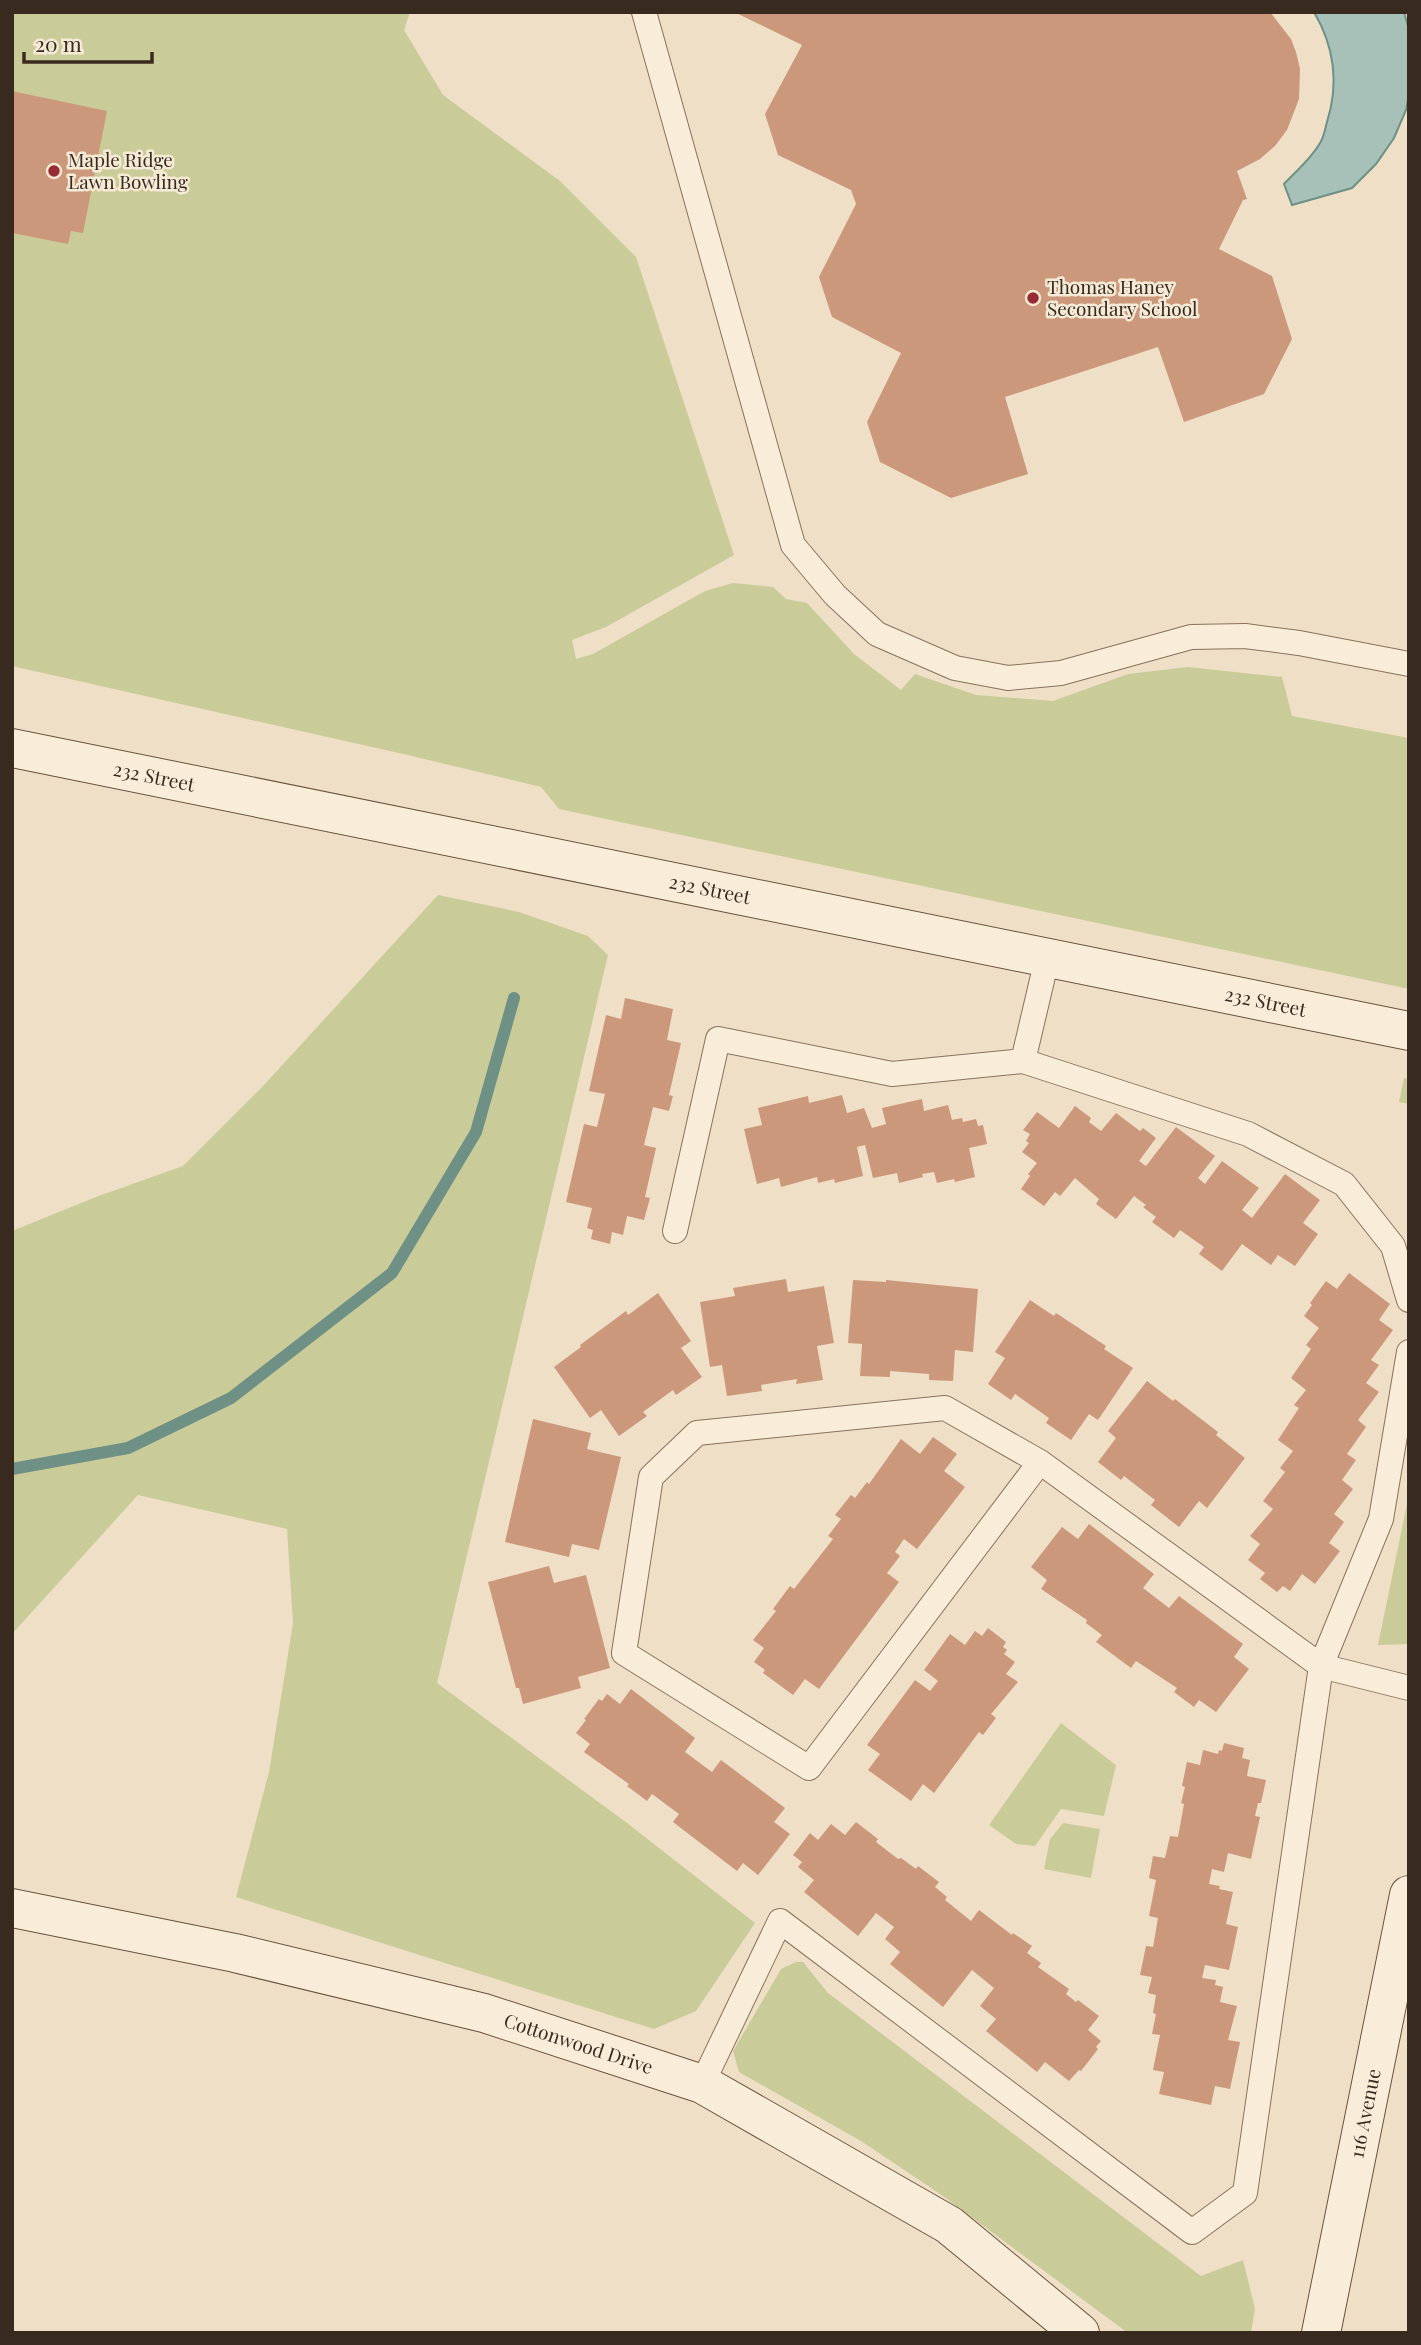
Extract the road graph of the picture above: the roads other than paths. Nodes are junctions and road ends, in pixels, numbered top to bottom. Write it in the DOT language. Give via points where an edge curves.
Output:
graph roads {
  1 [pos="644,12"];
  2 [pos="1409,664"];
  3 [pos="12,748"];
  4 [pos="1047,959"];
  5 [pos="1409,1031"];
  6 [pos="1023,1061"];
  7 [pos="675,1231"];
  8 [pos="1409,1300"];
  9 [pos="1409,1352"];
  10 [pos="1040,1462"];
  11 [pos="1321,1666"];
  12 [pos="1409,1689"];
  13 [pos="1409,1895"];
  14 [pos="12,1909"];
  15 [pos="702,2084"];
  16 [pos="1080,2333"];
  17 [pos="1321,2333"];
  1 -- 2 [label="lane" via="793,545 835,595 877,634 955,668 1007,678 1060,673 1191,638 1245,636"];
  3 -- 4 [label="street, 232 Street"];
  4 -- 5 [label="street, 232 Street"];
  4 -- 6 [label="lane"];
  6 -- 7 [label="lane" via="892,1074 718,1039"];
  6 -- 8 [label="lane" via="1248,1133 1343,1184 1392,1245"];
  9 -- 11 [label="lane" via="1381,1519"];
  10 -- 10 [label="lane" via="945,1408 697,1433 651,1477 624,1653 809,1768"];
  10 -- 11 [label="lane"];
  11 -- 12 [label="lane"];
  11 -- 15 [label="lane" via="1245,2193 1192,2232 780,1921"];
  13 -- 17 [label="street, 116 Avenue"];
  14 -- 15 [label="street, Cottonwood Drive" via="236,1953 484,2013"];
  15 -- 16 [label="street, Cottonwood Drive" via="949,2225"];
}
